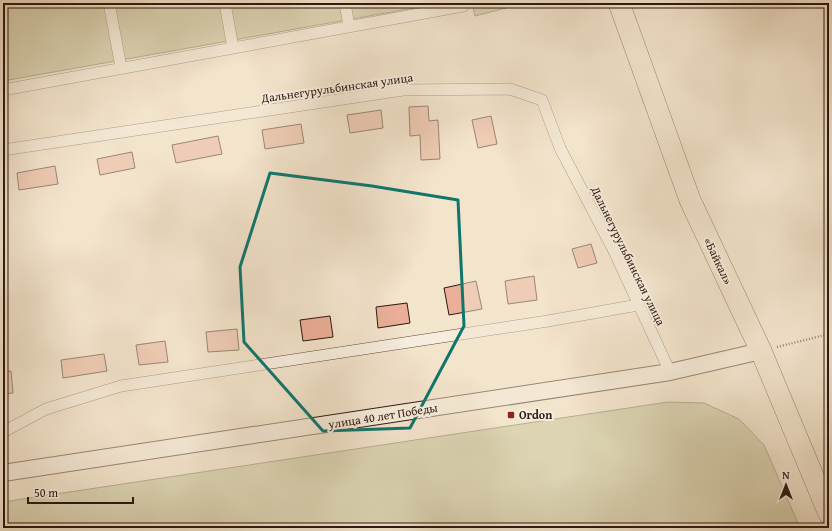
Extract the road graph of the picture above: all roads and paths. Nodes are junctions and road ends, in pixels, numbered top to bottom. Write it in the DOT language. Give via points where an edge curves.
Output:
graph roads {
  1 [pos="109,3"];
  2 [pos="225,3"];
  3 [pos="345,3"];
  4 [pos="462,3"];
  5 [pos="619,3"];
  6 [pos="350,26"];
  7 [pos="233,48"];
  8 [pos="121,67"];
  9 [pos="3,90"];
  10 [pos="3,150"];
  11 [pos="638,305"];
  12 [pos="829,334"];
  13 [pos="761,351"];
  14 [pos="670,372"];
  15 [pos="3,432"];
  16 [pos="3,473"];
  17 [pos="829,514"];
  1 -- 8 [label="street"];
  2 -- 7 [label="street"];
  3 -- 6 [label="street"];
  4 -- 6 [label="street" via="463,6"];
  5 -- 13 [label="highway, «Байкал»" via="690,200"];
  6 -- 7 [label="street"];
  7 -- 8 [label="street"];
  8 -- 9 [label="street"];
  10 -- 11 [label="street, Дальнегурульбинская улица" via="403,90 510,89 542,100 560,148 614,251"];
  11 -- 14 [label="street, Дальнегурульбинская улица"];
  11 -- 15 [label="street" via="121,386 46,409"];
  12 -- 13 [label="path"];
  13 -- 14 [label="street, улица 40 лет Победы"];
  13 -- 17 [label="highway, «Байкал»"];
  14 -- 16 [label="street, улица 40 лет Победы"];
}
